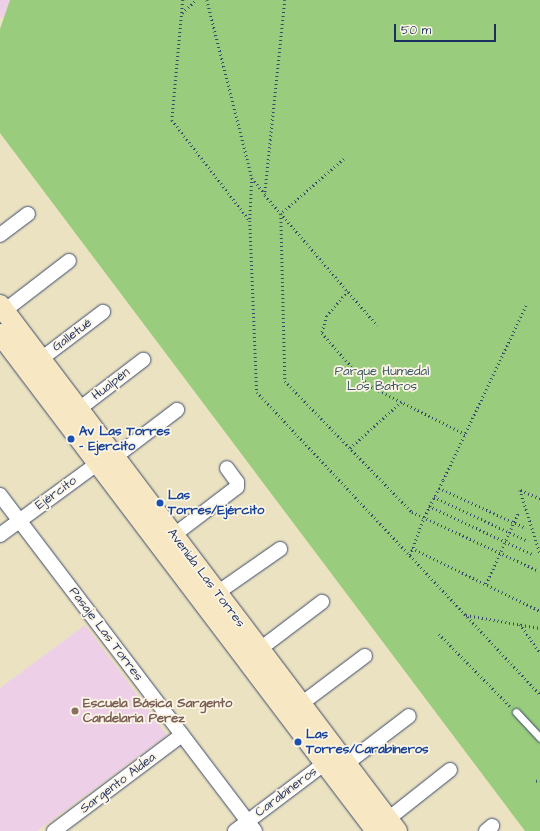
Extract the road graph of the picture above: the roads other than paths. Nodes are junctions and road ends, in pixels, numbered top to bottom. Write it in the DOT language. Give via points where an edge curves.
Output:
graph roads {
  1 [pos="28,214"];
  2 [pos="0,235"];
  3 [pos="69,261"];
  4 [pos="2,308"];
  5 [pos="103,312"];
  6 [pos="0,334"];
  7 [pos="41,359"];
  8 [pos="143,360"];
  9 [pos="79,409"];
  10 [pos="177,410"];
  11 [pos="106,460"];
  12 [pos="227,468"];
  13 [pos="0,495"];
  14 [pos="19,520"];
  15 [pos="0,535"];
  16 [pos="174,535"];
  17 [pos="280,549"];
  18 [pos="217,593"];
  19 [pos="322,602"];
  20 [pos="260,649"];
  21 [pos="365,656"];
  22 [pos="301,704"];
  23 [pos="516,712"];
  24 [pos="408,716"];
  25 [pos="182,735"];
  26 [pos="540,738"];
  27 [pos="337,761"];
  28 [pos="450,770"];
  29 [pos="251,826"];
  30 [pos="387,827"];
  31 [pos="54,831"];
  32 [pos="234,831"];
  1 -- 2 [label="street"];
  3 -- 4 [label="street"];
  4 -- 7 [label="street, Avenida Las Torres"];
  5 -- 7 [label="street, Galletué"];
  6 -- 11 [label="street, Avenida Las Torres"];
  7 -- 9 [label="street, Avenida Las Torres"];
  8 -- 9 [label="street, Hualpén"];
  9 -- 11 [label="street, Avenida Las Torres"];
  10 -- 11 [label="street, Ejército"];
  11 -- 14 [label="street, Ejército"];
  11 -- 16 [label="street, Avenida Las Torres"];
  11 -- 27 [label="street, Avenida Las Torres"];
  12 -- 16 [label="street" via="237,482 237,487"];
  13 -- 14 [label="street, Pasaje Las Torres"];
  14 -- 15 [label="street, Ejército"];
  14 -- 25 [label="street, Pasaje Las Torres"];
  16 -- 18 [label="street, Avenida Las Torres"];
  17 -- 18 [label="street"];
  18 -- 20 [label="street, Avenida Las Torres"];
  19 -- 20 [label="street"];
  20 -- 22 [label="street, Avenida Las Torres"];
  21 -- 22 [label="street"];
  22 -- 27 [label="street, Avenida Las Torres"];
  23 -- 26 [label="lane"];
  24 -- 27 [label="street, Carabineros"];
  25 -- 29 [label="street, Pasaje Las Torres"];
  25 -- 31 [label="street, Sargento Aldea"];
  27 -- 29 [label="street, Carabineros"];
  27 -- 30 [label="street, Avenida Las Torres"];
  28 -- 30 [label="street"];
  29 -- 32 [label="street, Carabineros"];
}
